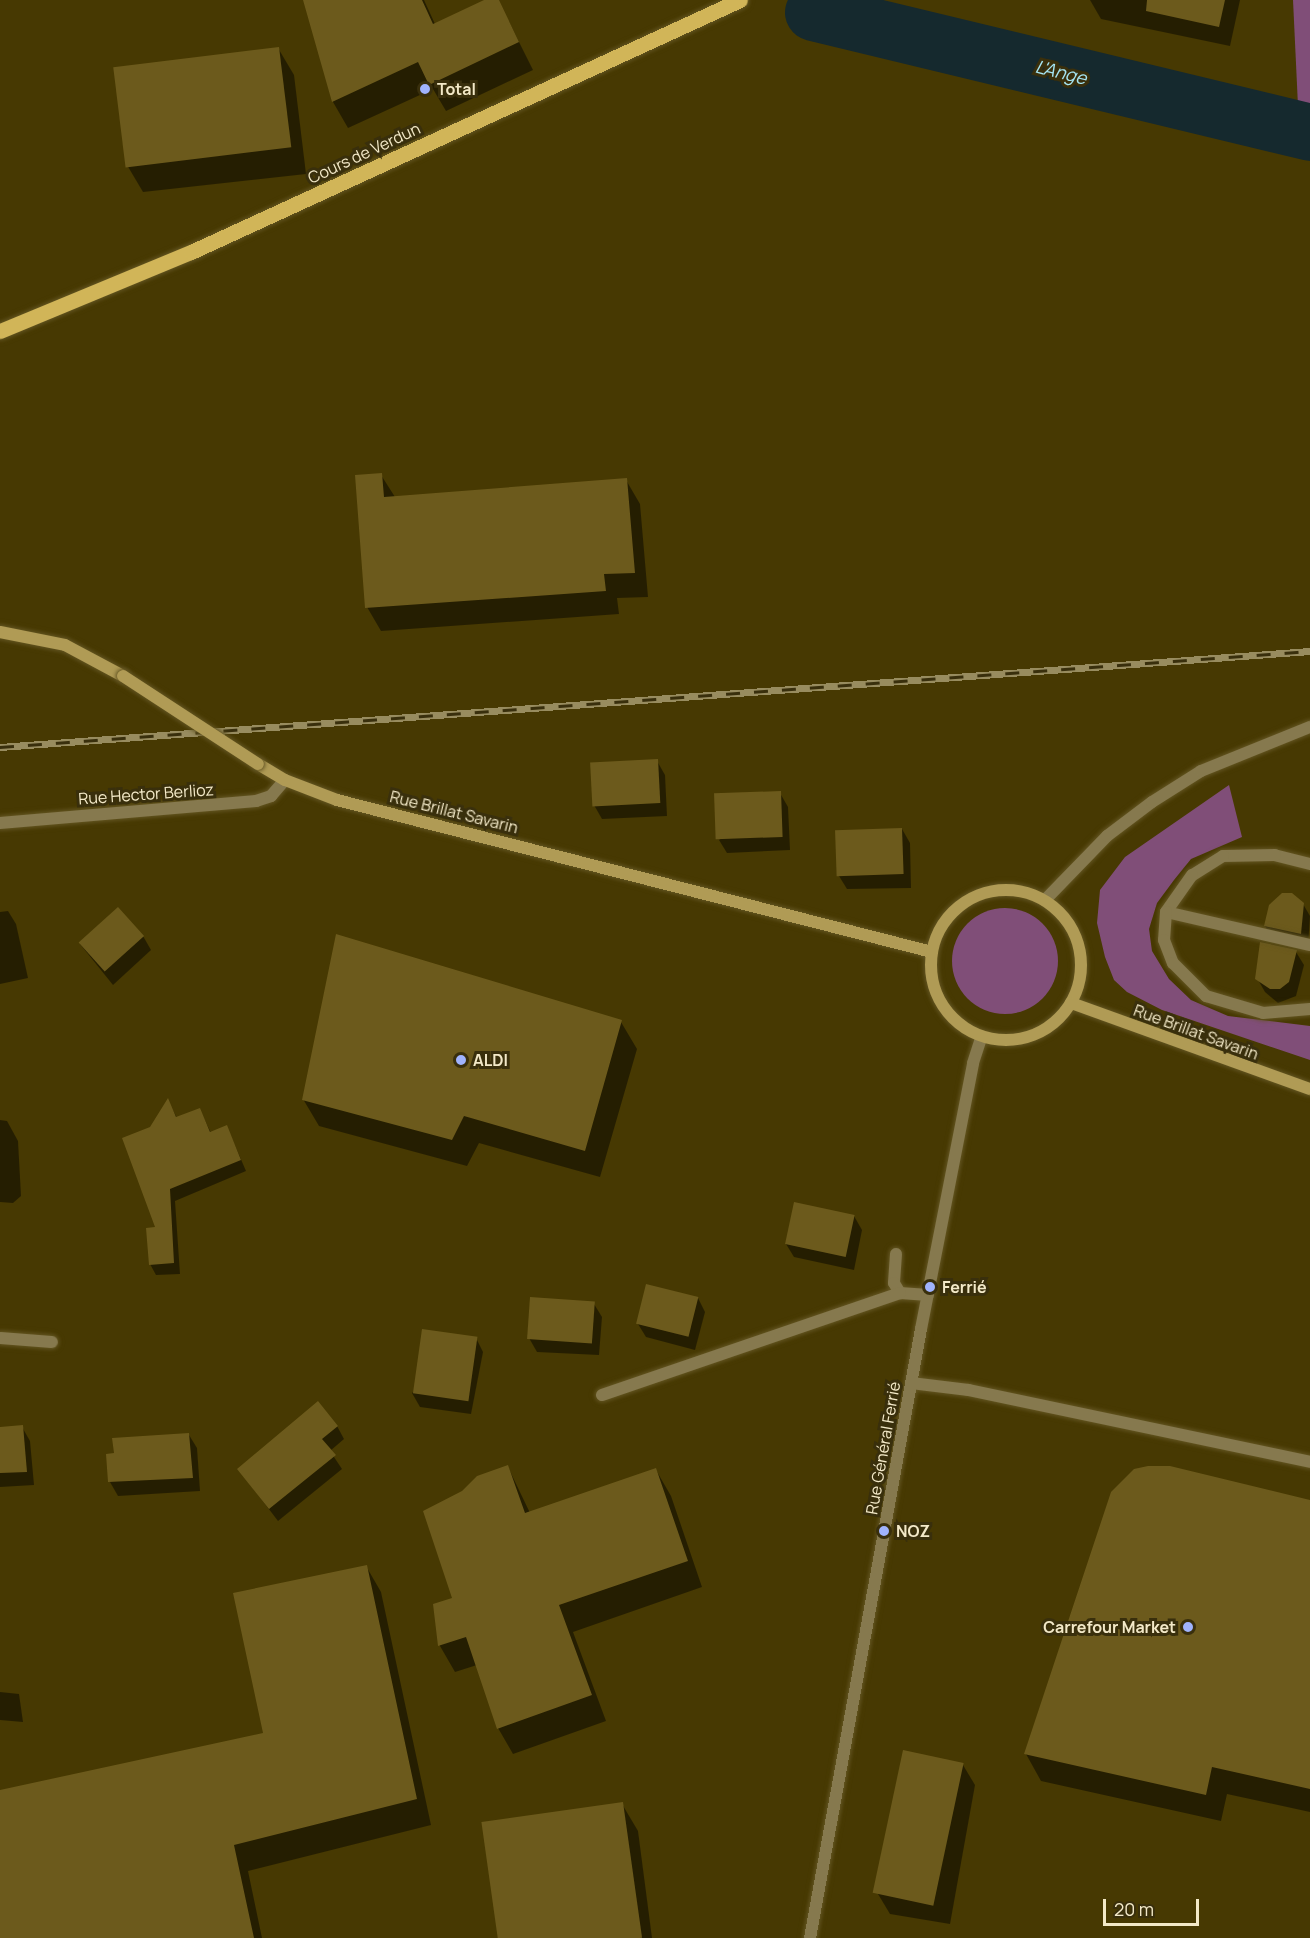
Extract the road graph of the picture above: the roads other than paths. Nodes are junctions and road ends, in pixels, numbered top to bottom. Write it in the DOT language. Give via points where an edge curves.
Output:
graph roads {
  1 [pos="740,0"];
  2 [pos="0,331"];
  3 [pos="0,632"];
  4 [pos="1310,727"];
  5 [pos="285,780"];
  6 [pos="0,823"];
  7 [pos="1310,864"];
  8 [pos="1045,900"];
  9 [pos="1167,912"];
  10 [pos="1310,945"];
  11 [pos="932,952"];
  12 [pos="1071,1003"];
  13 [pos="1310,1009"];
  14 [pos="982,1036"];
  15 [pos="1310,1089"];
  16 [pos="896,1254"];
  17 [pos="900,1293"];
  18 [pos="928,1295"];
  19 [pos="0,1338"];
  20 [pos="52,1341"];
  21 [pos="911,1383"];
  22 [pos="602,1395"];
  23 [pos="1310,1462"];
  24 [pos="810,1938"];
  1 -- 2 [label="main road, Cours de Verdun" via="202,247"];
  3 -- 5 [label="main road, Rue Brillat Savarin, bridge" via="65,645 123,676"];
  4 -- 8 [label="street" via="1201,771 1152,802 1107,836"];
  5 -- 6 [label="street, Rue Hector Berlioz" via="271,796 256,801"];
  5 -- 11 [label="main road, Rue Brillat Savarin" via="337,800"];
  7 -- 9 [label="street" via="1275,855 1223,856 1192,875"];
  8 -- 11 [label="main road" via="1026,892 984,893 950,915"];
  8 -- 12 [label="main road" via="1064,917 1077,939 1082,965"];
  9 -- 10 [label="street"];
  9 -- 13 [label="street" via="1164,940 1173,963 1206,996 1263,1012"];
  11 -- 14 [label="main road" via="931,975 938,998 952,1018"];
  12 -- 14 [label="main road" via="1050,1027 1033,1036 1013,1040"];
  12 -- 15 [label="main road, Rue Brillat Savarin"];
  14 -- 18 [label="street, Rue Général Ferrié" via="973,1064"];
  16 -- 17 [label="street" via="894,1283"];
  17 -- 18 [label="street"];
  17 -- 22 [label="street"];
  18 -- 21 [label="street, Rue Général Ferrié"];
  19 -- 20 [label="street"];
  21 -- 23 [label="street" via="969,1390"];
  21 -- 24 [label="street, Rue Général Ferrié"];
}
